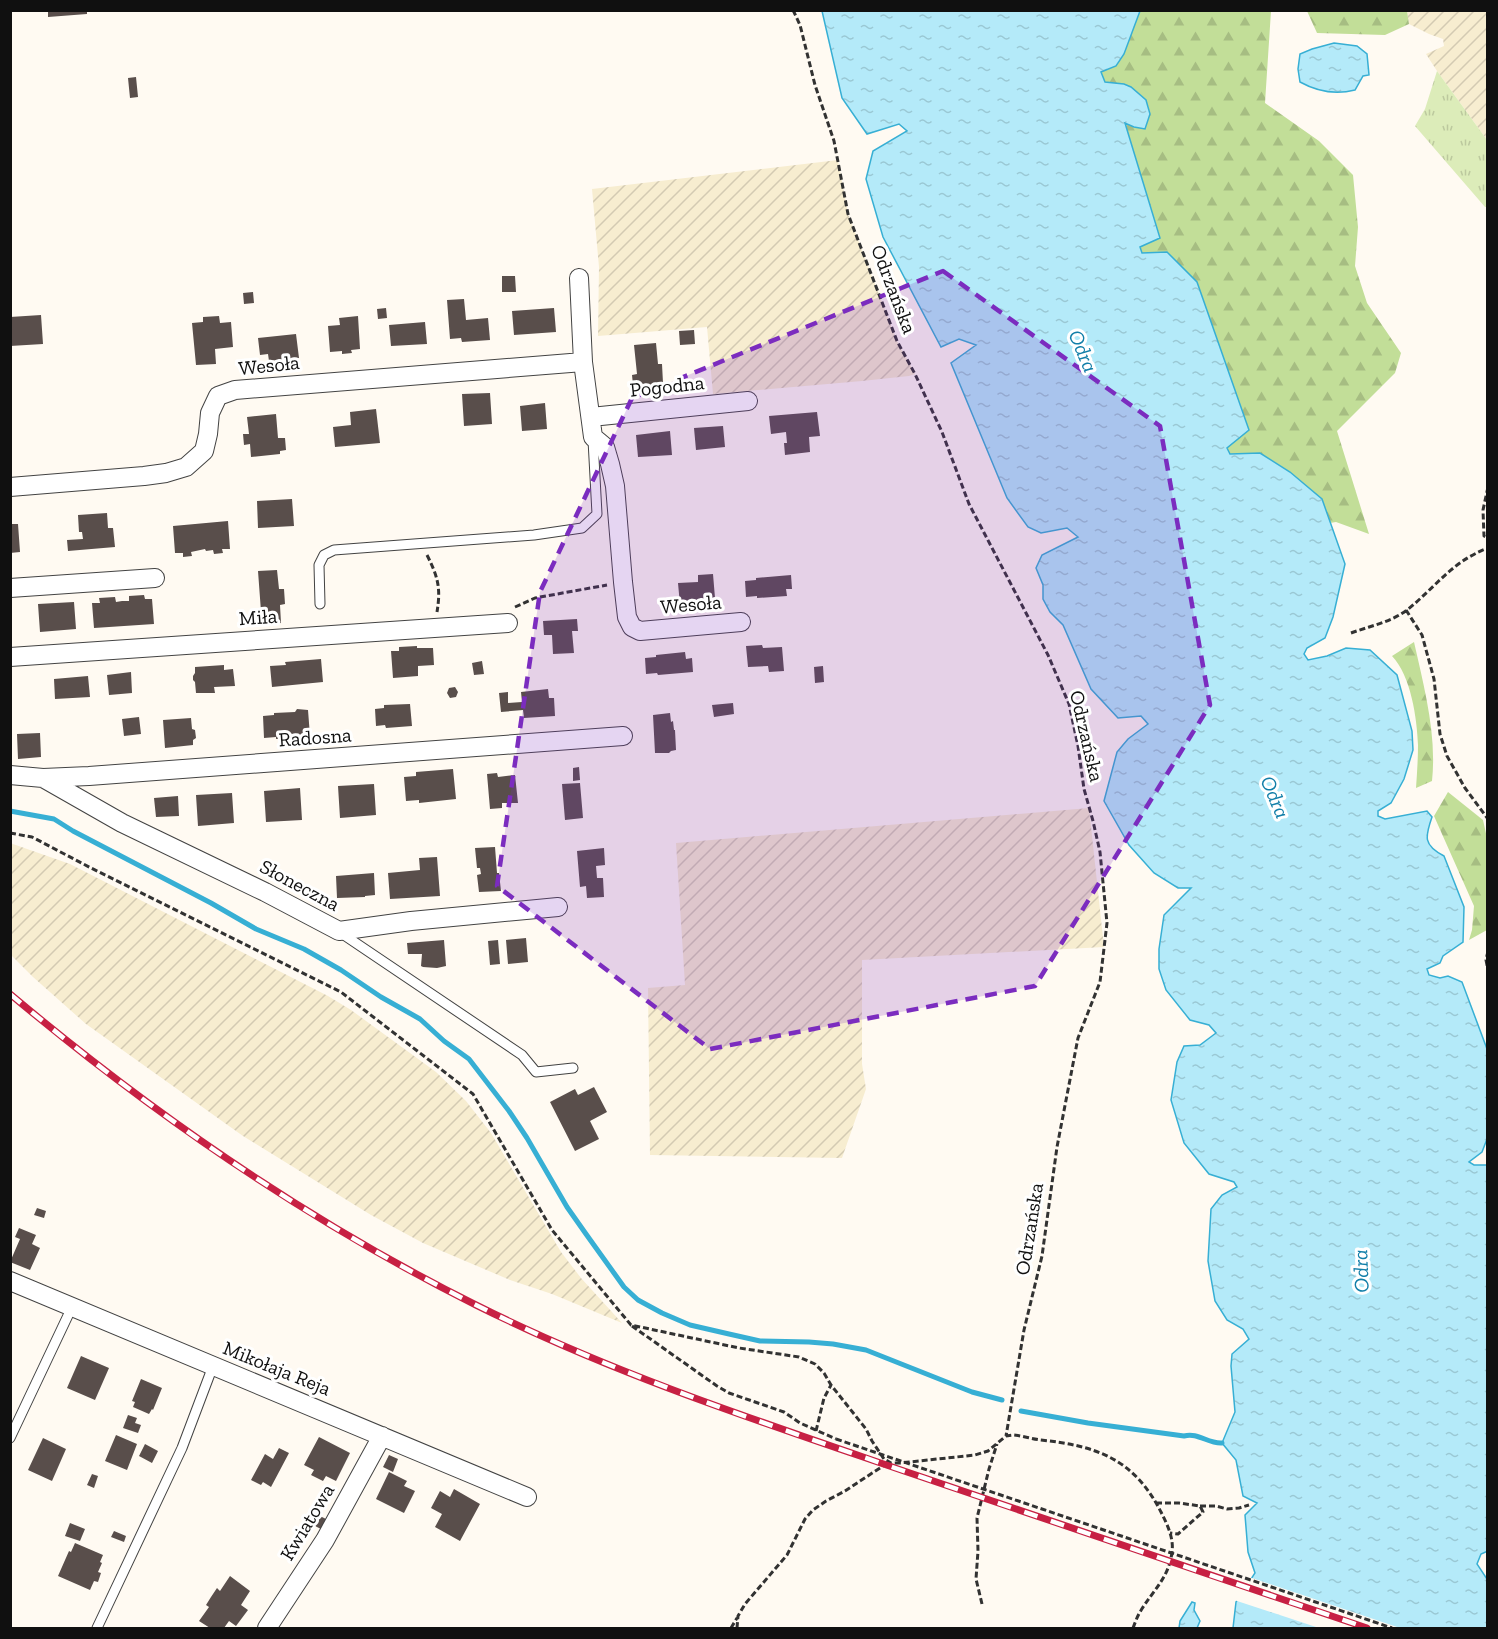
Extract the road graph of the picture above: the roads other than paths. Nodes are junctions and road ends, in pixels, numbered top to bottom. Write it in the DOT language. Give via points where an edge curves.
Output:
graph roads {
  1 [pos="579,278"];
  2 [pos="583,362"];
  3 [pos="748,401"];
  4 [pos="591,417"];
  5 [pos="593,437"];
  6 [pos="10,487"];
  7 [pos="154,578"];
  8 [pos="10,588"];
  9 [pos="320,604"];
  10 [pos="741,622"];
  11 [pos="500,623"];
  12 [pos="10,657"];
  13 [pos="623,736"];
  14 [pos="10,775"];
  15 [pos="44,778"];
  16 [pos="558,907"];
  17 [pos="339,931"];
  18 [pos="573,1068"];
  19 [pos="10,1281"];
  20 [pos="72,1307"];
  21 [pos="213,1366"];
  22 [pos="382,1436"];
  23 [pos="10,1438"];
  24 [pos="527,1497"];
  25 [pos="97,1629"];
  26 [pos="267,1629"];
  1 -- 2 [label="street, Wesoła"];
  2 -- 4 [label="street, Wesoła"];
  2 -- 6 [label="street, Wesoła" via="235,390 218,396 210,413 204,452 186,467 144,476"];
  3 -- 4 [label="street, Pogodna"];
  4 -- 5 [label="street, Wesoła"];
  5 -- 9 [label="lane" via="597,514 582,528 334,550 324,555 319,565"];
  5 -- 10 [label="street, Wesoła" via="605,447 615,486 622,582 632,627 640,631"];
  7 -- 8 [label="street"];
  11 -- 12 [label="street, Miła"];
  13 -- 15 [label="street, Radosna"];
  14 -- 15 [label="street, Radosna"];
  15 -- 17 [label="street, Słoneczna" via="122,823"];
  16 -- 17 [label="street, Słoneczna"];
  17 -- 18 [label="lane" via="522,1055 536,1072"];
  19 -- 20 [label="street, Mikołaja Reja"];
  20 -- 21 [label="street, Mikołaja Reja"];
  20 -- 23 [label="lane"];
  21 -- 22 [label="street, Mikołaja Reja"];
  21 -- 25 [label="lane" via="182,1448"];
  22 -- 24 [label="street, Mikołaja Reja"];
  22 -- 26 [label="street, Kwiatowa" via="325,1540"];
}
